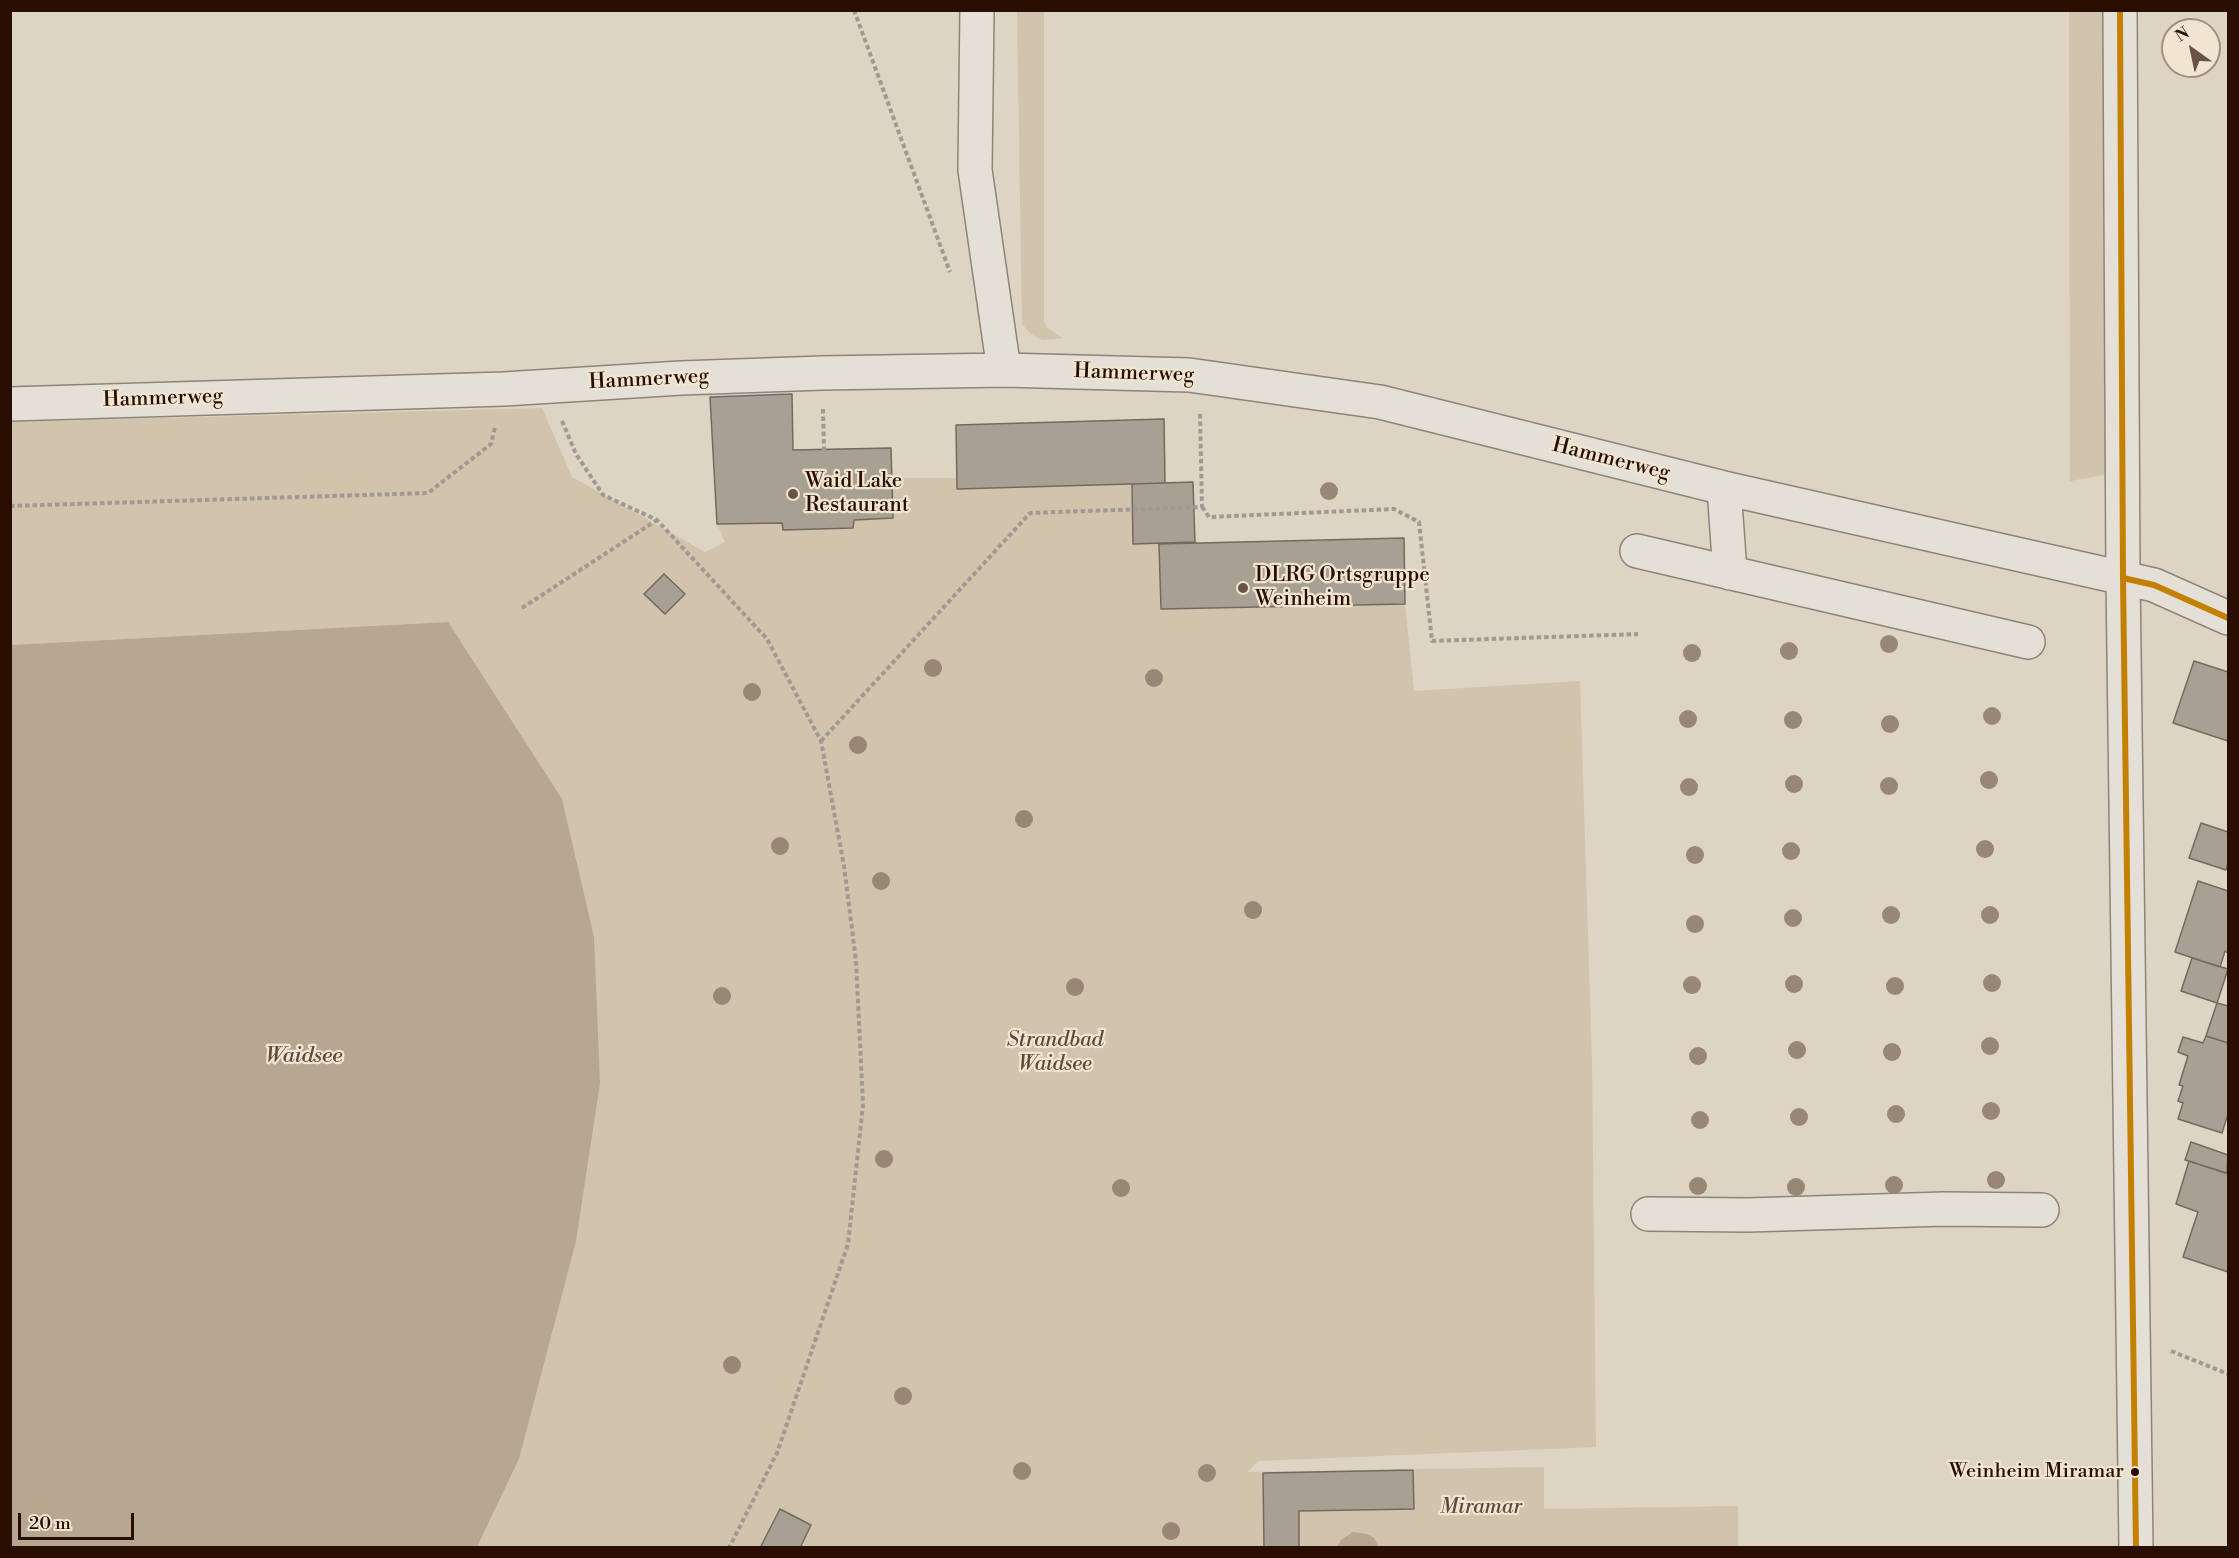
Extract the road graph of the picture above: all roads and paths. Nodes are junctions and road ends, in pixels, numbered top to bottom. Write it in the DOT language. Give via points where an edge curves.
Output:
graph roads {
  1 [pos="854,10"];
  2 [pos="977,10"];
  3 [pos="2120,10"];
  4 [pos="952,275"];
  5 [pos="1004,370"];
  6 [pos="1200,376"];
  7 [pos="558,385"];
  8 [pos="504,389"];
  9 [pos="10,404"];
  10 [pos="1724,488"];
  11 [pos="10,506"];
  12 [pos="1202,507"];
  13 [pos="657,520"];
  14 [pos="1637,551"];
  15 [pos="1730,573"];
  16 [pos="2123,578"];
  17 [pos="522,608"];
  18 [pos="2229,618"];
  19 [pos="1638,634"];
  20 [pos="2028,642"];
  21 [pos="820,741"];
  22 [pos="2042,1210"];
  23 [pos="1648,1214"];
  24 [pos="2134,1340"];
  25 [pos="2229,1374"];
  26 [pos="729,1548"];
  27 [pos="2136,1548"];
  1 -- 4 [label="path"];
  2 -- 5 [label="street" via="975,170"];
  3 -- 16 [label="street"];
  5 -- 6 [label="street, Hammerweg"];
  5 -- 7 [label="street, Hammerweg" via="799,373"];
  6 -- 10 [label="street, Hammerweg" via="1380,402"];
  6 -- 12 [label="path"];
  7 -- 8 [label="street, Hammerweg"];
  7 -- 13 [label="path" via="558,411 576,454 603,495"];
  8 -- 9 [label="street, Hammerweg"];
  8 -- 11 [label="path" via="491,444 428,493"];
  10 -- 15 [label="street"];
  10 -- 16 [label="street, Hammerweg"];
  12 -- 19 [label="path" via="1209,518 1394,509 1419,522 1432,641"];
  12 -- 21 [label="path" via="1030,513"];
  13 -- 17 [label="path"];
  13 -- 21 [label="path" via="767,639"];
  14 -- 15 [label="street"];
  15 -- 20 [label="street"];
  16 -- 18 [label="street, Hammerweg" via="2154,585"];
  16 -- 24 [label="street"];
  21 -- 26 [label="path" via="844,866 856,961 863,1105 848,1244 777,1453"];
  22 -- 23 [label="street"];
  24 -- 25 [label="path"];
  24 -- 27 [label="street"];
}
